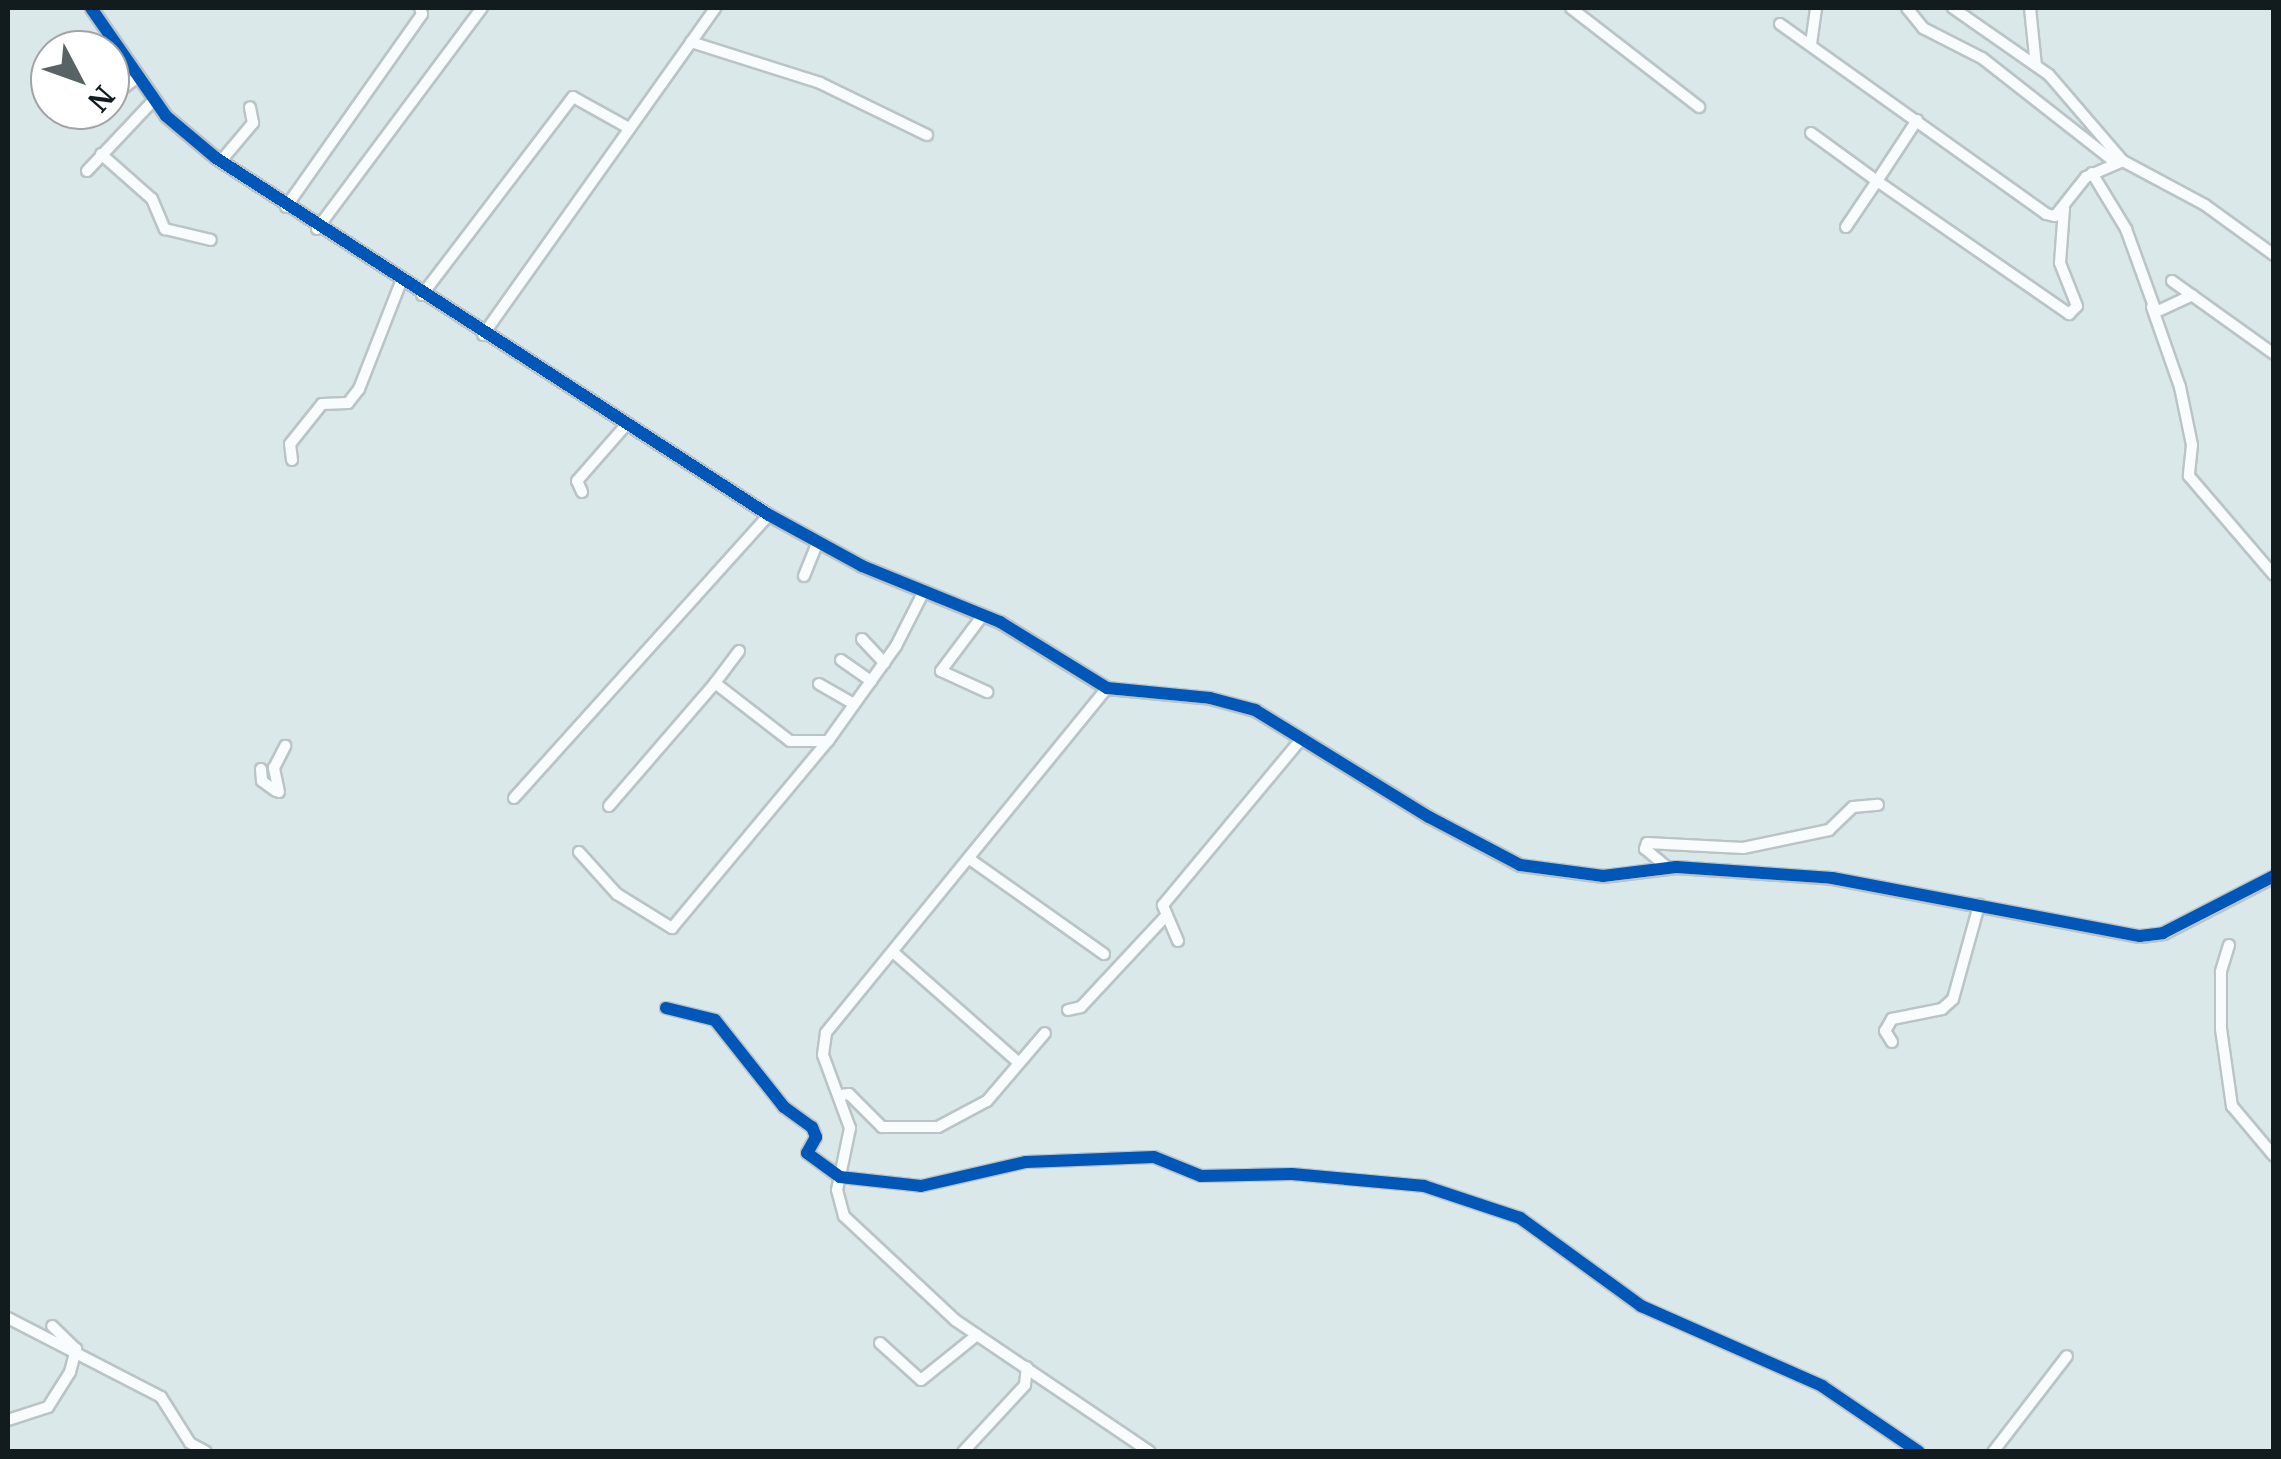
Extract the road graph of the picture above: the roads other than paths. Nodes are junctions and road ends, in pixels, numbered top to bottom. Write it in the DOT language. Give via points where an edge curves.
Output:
graph roads {
  1 [pos="91,8"];
  2 [pos="420,8"];
  3 [pos="482,8"];
  4 [pos="716,8"];
  5 [pos="1572,8"];
  6 [pos="1816,8"];
  7 [pos="1907,8"];
  8 [pos="1953,8"];
  9 [pos="2030,8"];
  10 [pos="1780,24"];
  11 [pos="692,42"];
  12 [pos="1812,47"];
  13 [pos="2036,66"];
  14 [pos="138,78"];
  15 [pos="130,84"];
  16 [pos="154,100"];
  17 [pos="250,107"];
  18 [pos="1699,107"];
  19 [pos="1916,120"];
  20 [pos="629,128"];
  21 [pos="1811,133"];
  22 [pos="927,135"];
  23 [pos="101,154"];
  24 [pos="221,162"];
  25 [pos="2120,162"];
  26 [pos="87,170"];
  27 [pos="2092,173"];
  28 [pos="1878,181"];
  29 [pos="2066,203"];
  30 [pos="286,207"];
  31 [pos="1846,227"];
  32 [pos="317,229"];
  33 [pos="211,240"];
  34 [pos="2274,255"];
  35 [pos="2172,281"];
  36 [pos="401,282"];
  37 [pos="422,295"];
  38 [pos="2192,295"];
  39 [pos="2152,307"];
  40 [pos="482,336"];
  41 [pos="2274,354"];
  42 [pos="626,425"];
  43 [pos="292,460"];
  44 [pos="582,492"];
  45 [pos="769,515"];
  46 [pos="818,542"];
  47 [pos="2274,575"];
  48 [pos="804,576"];
  49 [pos="924,591"];
  50 [pos="982,615"];
  51 [pos="862,639"];
  52 [pos="738,651"];
  53 [pos="840,660"];
  54 [pos="884,663"];
  55 [pos="872,681"];
  56 [pos="715,684"];
  57 [pos="818,684"];
  58 [pos="1107,688"];
  59 [pos="988,692"];
  60 [pos="854,704"];
  61 [pos="1302,738"];
  62 [pos="828,741"];
  63 [pos="285,746"];
  64 [pos="261,769"];
  65 [pos="514,798"];
  66 [pos="1878,805"];
  67 [pos="609,806"];
  68 [pos="579,852"];
  69 [pos="971,860"];
  70 [pos="1668,868"];
  71 [pos="2274,876"];
  72 [pos="1979,905"];
  73 [pos="1165,917"];
  74 [pos="1178,941"];
  75 [pos="2229,946"];
  76 [pos="893,952"];
  77 [pos="1104,954"];
  78 [pos="666,1008"];
  79 [pos="1068,1010"];
  80 [pos="1045,1033"];
  81 [pos="1892,1042"];
  82 [pos="1019,1063"];
  83 [pos="841,1095"];
  84 [pos="2274,1156"];
  85 [pos="840,1177"];
  86 [pos="8,1318"];
  87 [pos="52,1326"];
  88 [pos="977,1334"];
  89 [pos="880,1343"];
  90 [pos="76,1349"];
  91 [pos="2067,1356"];
  92 [pos="1026,1367"];
  93 [pos="8,1420"];
  94 [pos="204,1451"];
  95 [pos="964,1452"];
  96 [pos="1150,1452"];
  97 [pos="1919,1452"];
  98 [pos="1993,1452"];
  1 -- 14 [label="street"];
  2 -- 30 [label="street" via="422,14"];
  3 -- 32 [label="street"];
  4 -- 11 [label="street"];
  5 -- 18 [label="street"];
  6 -- 12 [label="street"];
  7 -- 25 [label="street" via="1923,28 1982,58"];
  8 -- 13 [label="street"];
  9 -- 13 [label="street"];
  10 -- 12 [label="street"];
  11 -- 20 [label="street"];
  11 -- 22 [label="street" via="820,83"];
  12 -- 19 [label="street"];
  13 -- 25 [label="street"];
  14 -- 15 [label="street"];
  14 -- 16 [label="street"];
  16 -- 23 [label="street"];
  16 -- 24 [label="street"];
  17 -- 24 [label="street" via="253,122"];
  19 -- 28 [label="street"];
  19 -- 29 [label="street" via="2046,214 2056,216"];
  20 -- 37 [label="street" via="573,97"];
  20 -- 40 [label="street"];
  21 -- 28 [label="street"];
  23 -- 26 [label="street"];
  23 -- 33 [label="street" via="152,200 165,229"];
  24 -- 30 [label="street"];
  25 -- 27 [label="street"];
  25 -- 34 [label="street" via="2205,205"];
  27 -- 29 [label="street"];
  27 -- 39 [label="street" via="2126,229"];
  28 -- 29 [label="street" via="2069,314 2077,306 2060,262"];
  28 -- 31 [label="street"];
  30 -- 32 [label="street"];
  32 -- 36 [label="street"];
  35 -- 38 [label="street"];
  36 -- 37 [label="street"];
  36 -- 43 [label="street" via="359,389 348,403 322,404 290,444"];
  37 -- 40 [label="street"];
  38 -- 39 [label="street" via="2165,311"];
  38 -- 41 [label="street"];
  39 -- 47 [label="street" via="2180,387 2192,445 2189,476"];
  40 -- 42 [label="street"];
  42 -- 44 [label="street" via="577,482"];
  42 -- 45 [label="street"];
  45 -- 46 [label="street"];
  45 -- 65 [label="street"];
  46 -- 48 [label="street"];
  46 -- 49 [label="street"];
  49 -- 50 [label="street"];
  49 -- 54 [label="street"];
  50 -- 58 [label="street"];
  50 -- 59 [label="street" via="941,671"];
  51 -- 54 [label="street"];
  52 -- 56 [label="street"];
  53 -- 55 [label="street"];
  54 -- 55 [label="street"];
  55 -- 60 [label="street"];
  56 -- 62 [label="street" via="790,740"];
  56 -- 67 [label="street"];
  57 -- 60 [label="street"];
  58 -- 61 [label="street" via="1242,706"];
  58 -- 69 [label="street"];
  60 -- 62 [label="street"];
  61 -- 70 [label="street" via="1428,818 1520,865 1603,876"];
  61 -- 73 [label="street" via="1168,897"];
  62 -- 68 [label="street" via="672,928 617,894"];
  63 -- 64 [label="street" via="274,768 280,793 262,781"];
  66 -- 70 [label="street" via="1854,807 1830,830 1743,848 1646,842 1648,854"];
  69 -- 76 [label="street"];
  69 -- 77 [label="street"];
  70 -- 72 [label="street" via="1832,878"];
  71 -- 72 [label="street" via="2152,936"];
  72 -- 81 [label="street" via="1953,999 1892,1019 1885,1030"];
  73 -- 74 [label="street"];
  73 -- 79 [label="street" via="1081,1008"];
  75 -- 84 [label="street" via="2221,1028 2230,1096"];
  76 -- 82 [label="street"];
  76 -- 83 [label="street" via="826,1033 823,1054"];
  78 -- 85 [label="street" via="715,1020 784,1106 812,1127 816,1138 807,1153"];
  80 -- 82 [label="street"];
  82 -- 83 [label="street" via="987,1102 938,1126 882,1128 848,1094"];
  83 -- 85 [label="street" via="850,1128"];
  85 -- 88 [label="street" via="844,1216 924,1294"];
  85 -- 97 [label="street" via="921,1186 1026,1162 1154,1157 1202,1176 1292,1174 1424,1186 1520,1218 1642,1306 1822,1386"];
  86 -- 90 [label="street"];
  87 -- 90 [label="street"];
  88 -- 89 [label="street" via="921,1380"];
  88 -- 92 [label="street"];
  90 -- 93 [label="street" via="48,1407"];
  90 -- 94 [label="street" via="160,1397 190,1443"];
  91 -- 98 [label="street"];
  92 -- 95 [label="street" via="1016,1396"];
  92 -- 96 [label="street"];
}
